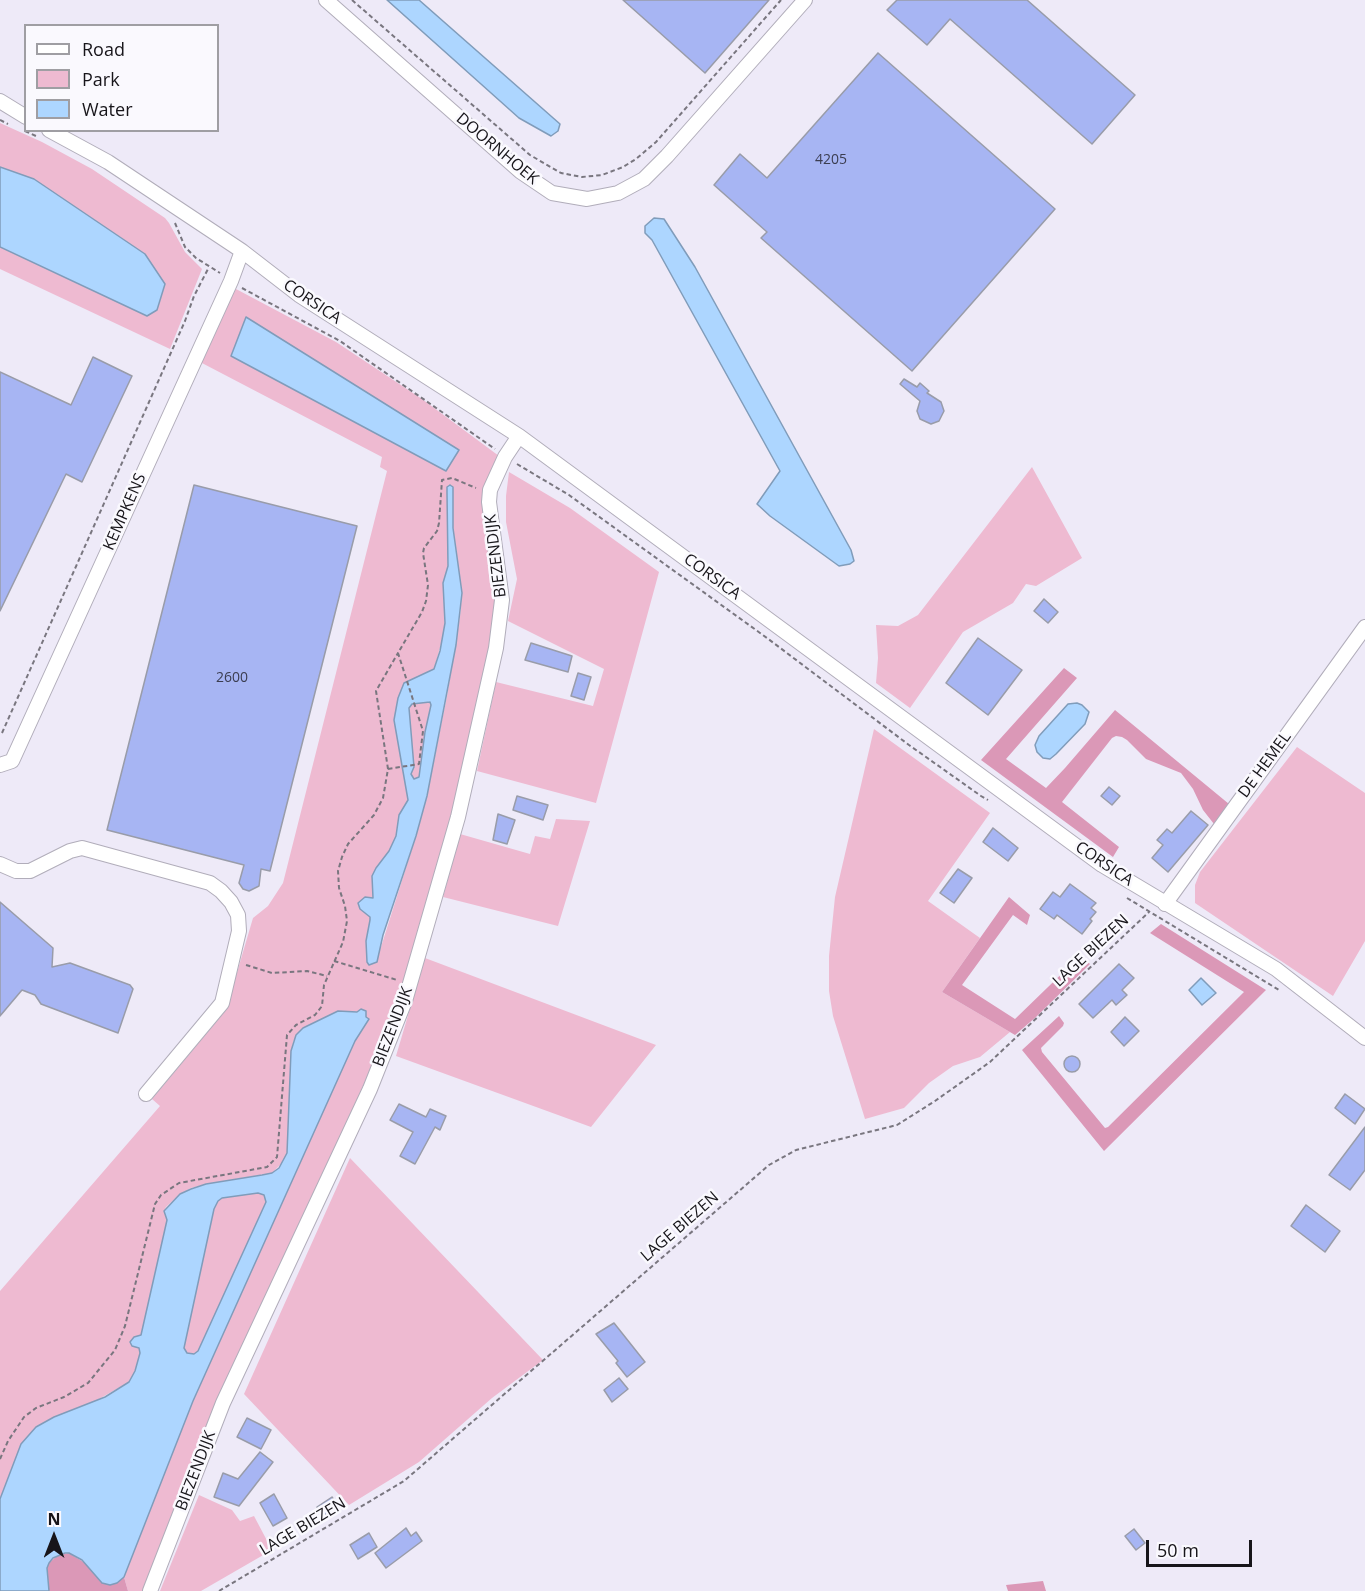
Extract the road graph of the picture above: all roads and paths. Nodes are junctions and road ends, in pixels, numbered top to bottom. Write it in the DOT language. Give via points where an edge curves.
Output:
graph roads {
  1 [pos="326,0"];
  2 [pos="352,0"];
  3 [pos="781,0"];
  4 [pos="805,0"];
  5 [pos="0,102"];
  6 [pos="0,120"];
  7 [pos="22,123"];
  8 [pos="9,124"];
  9 [pos="43,134"];
  10 [pos="169,218"];
  11 [pos="242,251"];
  12 [pos="209,267"];
  13 [pos="231,280"];
  14 [pos="519,436"];
  15 [pos="505,457"];
  16 [pos="470,486"];
  17 [pos="1365,627"];
  18 [pos="398,652"];
  19 [pos="2,733"];
  20 [pos="0,765"];
  21 [pos="388,769"];
  22 [pos="0,864"];
  23 [pos="1165,904"];
  24 [pos="232,960"];
  25 [pos="334,962"];
  26 [pos="327,976"];
  27 [pos="404,982"];
  28 [pos="1365,1038"];
  29 [pos="146,1094"];
  30 [pos="0,1459"];
  31 [pos="150,1591"];
  32 [pos="219,1591"];
  1 -- 4 [label="street, DOORNHOEK" via="521,172 552,192 587,199 618,193 644,179"];
  2 -- 3 [label="path, DOORNHOEK" via="530,155 561,173 582,177 623,167 656,142"];
  5 -- 7 [label="street"];
  6 -- 8 [label="path"];
  9 -- 11 [label="street, CORSICA" via="108,162"];
  10 -- 12 [label="path, CORSICA" via="186,247"];
  11 -- 13 [label="street, KEMPKENS"];
  11 -- 14 [label="street, CORSICA" via="299,295"];
  12 -- 13 [label="path, CORSICA"];
  12 -- 19 [label="path, KEMPKENS"];
  13 -- 15 [label="path, CORSICA" via="340,341"];
  13 -- 20 [label="street, KEMPKENS" via="12,761"];
  14 -- 15 [label="street, BIEZENDIJK"];
  14 -- 23 [label="street, CORSICA" via="1102,865"];
  15 -- 31 [label="street, BIEZENDIJK" via="492,482 489,502 502,600 496,648 458,817 405,1001 370,1089 223,1403"];
  16 -- 18 [label="path" via="452,478 442,480 441,516 423,553 426,601"];
  17 -- 23 [label="street, DE HEMEL"];
  18 -- 21 [label="path" via="376,691"];
  18 -- 21 [label="path" via="423,731 419,764"];
  21 -- 25 [label="path" via="380,806 342,856 339,888 347,921"];
  22 -- 24 [label="street" via="16,871 30,871 82,848 210,883 231,902 238,915"];
  23 -- 28 [label="street, CORSICA" via="1276,969"];
  23 -- 32 [label="path, LAGE BIEZEN" via="1149,912 990,1062 897,1125 796,1150 769,1165 404,1481"];
  24 -- 26 [label="path" via="272,973 307,971"];
  24 -- 29 [label="street" via="222,1003"];
  25 -- 26 [label="path"];
  25 -- 27 [label="path"];
  26 -- 30 [label="path" via="320,1011 287,1035 277,1157 267,1167 179,1183 161,1195 155,1204 125,1326 115,1350 88,1383 36,1408 24,1418"];
}
